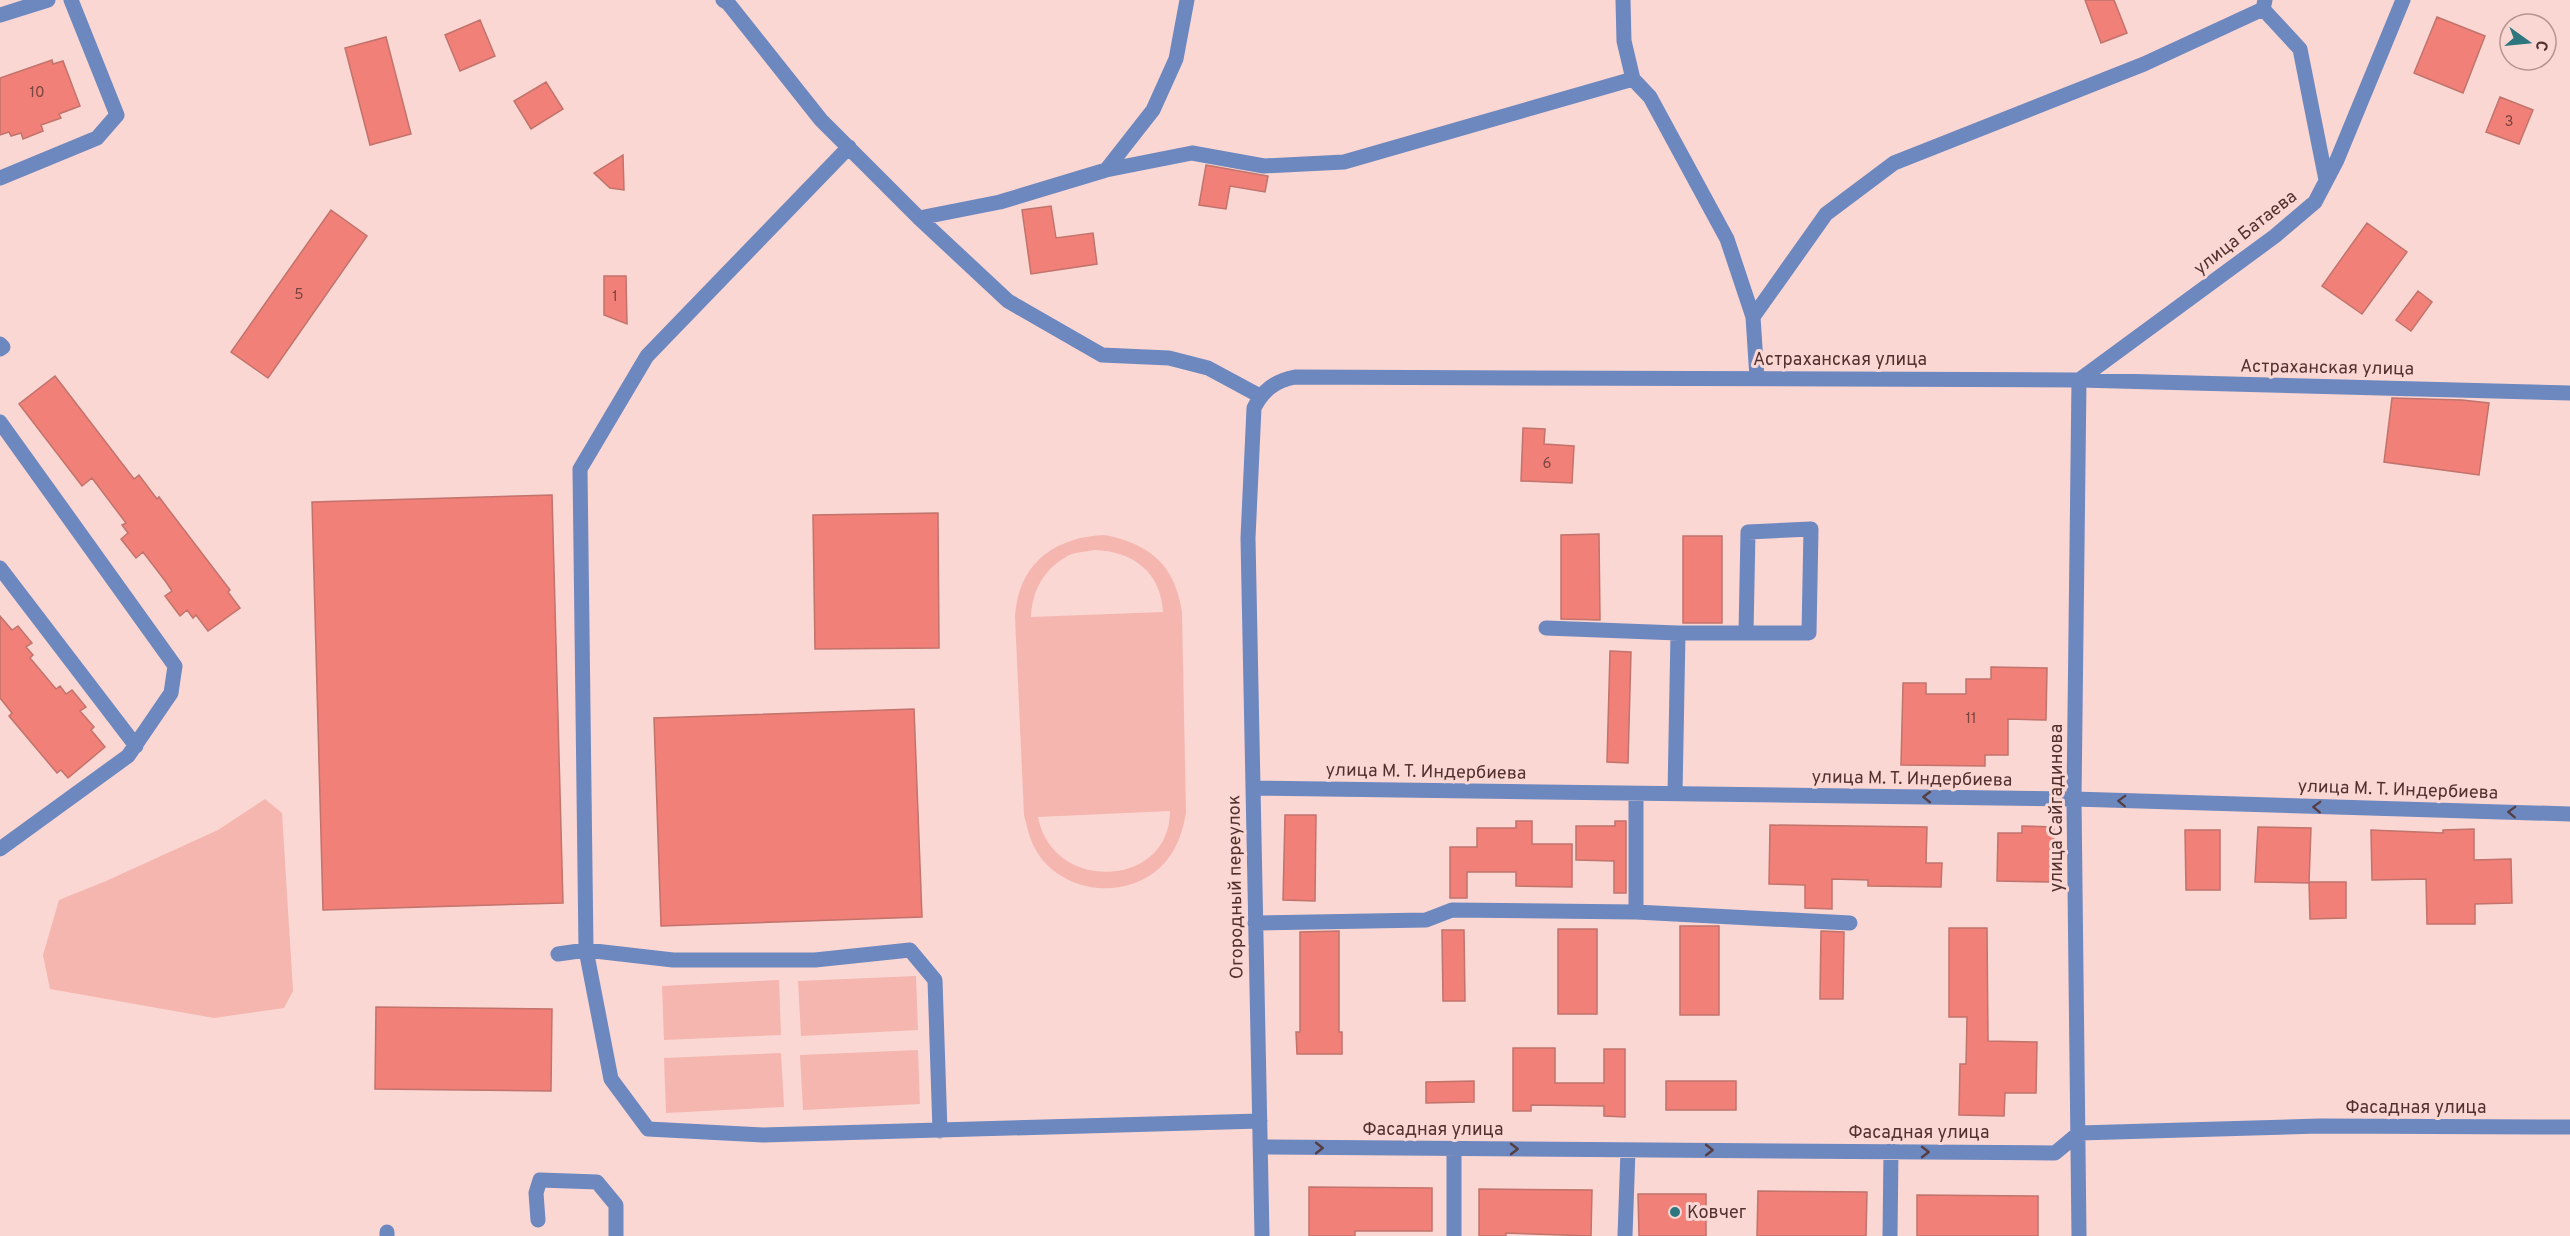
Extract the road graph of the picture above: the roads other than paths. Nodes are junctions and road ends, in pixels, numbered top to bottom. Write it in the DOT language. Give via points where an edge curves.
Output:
graph roads {
  1 [pos="48,0"];
  2 [pos="71,0"];
  3 [pos="723,0"];
  4 [pos="1187,0"];
  5 [pos="1623,0"];
  6 [pos="2403,0"];
  7 [pos="2264,5"];
  8 [pos="0,15"];
  9 [pos="1633,79"];
  10 [pos="849,147"];
  11 [pos="1106,170"];
  12 [pos="0,178"];
  13 [pos="2326,180"];
  14 [pos="919,218"];
  15 [pos="1753,317"];
  16 [pos="0,344"];
  17 [pos="0,349"];
  18 [pos="1757,378"];
  19 [pos="2079,380"];
  20 [pos="2570,393"];
  21 [pos="1260,396"];
  22 [pos="0,422"];
  23 [pos="0,568"];
  24 [pos="1546,628"];
  25 [pos="1678,633"];
  26 [pos="1746,633"];
  27 [pos="136,746"];
  28 [pos="1253,788"];
  29 [pos="1636,794"];
  30 [pos="1675,794"];
  31 [pos="2074,799"];
  32 [pos="2570,814"];
  33 [pos="0,849"];
  34 [pos="1636,912"];
  35 [pos="1255,923"];
  36 [pos="1850,923"];
  37 [pos="586,950"];
  38 [pos="558,954"];
  39 [pos="1260,1121"];
  40 [pos="2570,1126"];
  41 [pos="940,1131"];
  42 [pos="2079,1133"];
  43 [pos="1260,1147"];
  44 [pos="1454,1149"];
  45 [pos="1628,1150"];
  46 [pos="1891,1151"];
  47 [pos="538,1220"];
  48 [pos="616,1236"];
  49 [pos="1262,1236"];
  50 [pos="1454,1236"];
  51 [pos="1625,1236"];
  52 [pos="1890,1236"];
  53 [pos="2079,1236"];
  1 -- 8 [label="street"];
  2 -- 12 [label="street" via="117,115 97,138"];
  3 -- 10 [label="street" via="820,120"];
  4 -- 11 [label="street" via="1176,58 1153,110"];
  5 -- 9 [label="street" via="1624,41"];
  6 -- 13 [label="street, улица Батаева"];
  7 -- 13 [label="street" via="2300,49"];
  7 -- 15 [label="street" via="2144,64 1894,163 1826,214"];
  9 -- 11 [label="street" via="1344,162 1263,166 1192,153"];
  9 -- 15 [label="street" via="1650,97 1726,239"];
  10 -- 14 [label="street"];
  10 -- 37 [label="street" via="647,356 580,469"];
  11 -- 14 [label="street" via="1000,202"];
  13 -- 19 [label="street, улица Батаева" via="2315,202 2275,236"];
  14 -- 21 [label="street" via="1008,301 1102,355 1169,358 1198,365"];
  15 -- 18 [label="street"];
  16 -- 17 [label="street"];
  18 -- 19 [label="street, Астраханская улица"];
  18 -- 21 [label="street, Астраханская улица" via="1295,377 1280,380"];
  19 -- 20 [label="street, Астраханская улица"];
  19 -- 31 [label="street, улица Сайгадинова"];
  21 -- 28 [label="street, Огородный переулок" via="1254,408 1248,538"];
  22 -- 27 [label="street" via="175,666 171,693"];
  23 -- 27 [label="street"];
  24 -- 25 [label="street"];
  25 -- 26 [label="street"];
  25 -- 30 [label="street"];
  26 -- 26 [label="street" via="1809,633 1811,529 1748,532"];
  27 -- 33 [label="street" via="129,756"];
  28 -- 29 [label="street, улица М. Т. Индербиева"];
  28 -- 35 [label="street, Огородный переулок"];
  29 -- 30 [label="street, улица М. Т. Индербиева"];
  29 -- 34 [label="street"];
  31 -- 30 [label="street, улица М. Т. Индербиева, one-way"];
  32 -- 31 [label="street, улица М. Т. Индербиева, one-way"];
  31 -- 42 [label="street, улица Сайгадинова"];
  34 -- 35 [label="street" via="1452,910 1426,920"];
  34 -- 36 [label="street"];
  35 -- 39 [label="street, Огородный переулок"];
  37 -- 38 [label="street"];
  37 -- 41 [label="street" via="610,1079 648,1128 763,1135"];
  37 -- 41 [label="street" via="685,960 815,960 909,950 935,980"];
  39 -- 41 [label="street"];
  39 -- 43 [label="street, Огородный переулок"];
  40 -- 42 [label="street, Фасадная улица" via="2320,1126"];
  46 -- 42 [label="street, Фасадная улица, one-way" via="2055,1153"];
  42 -- 53 [label="street, улица Сайгадинова"];
  43 -- 44 [label="street, Фасадная улица, one-way"];
  43 -- 49 [label="street, Огородный переулок"];
  44 -- 45 [label="street, Фасадная улица, one-way"];
  44 -- 50 [label="street"];
  45 -- 46 [label="street, Фасадная улица, one-way"];
  45 -- 51 [label="street"];
  46 -- 52 [label="street"];
  47 -- 48 [label="street" via="536,1193 540,1180 597,1182 616,1205"];
}
